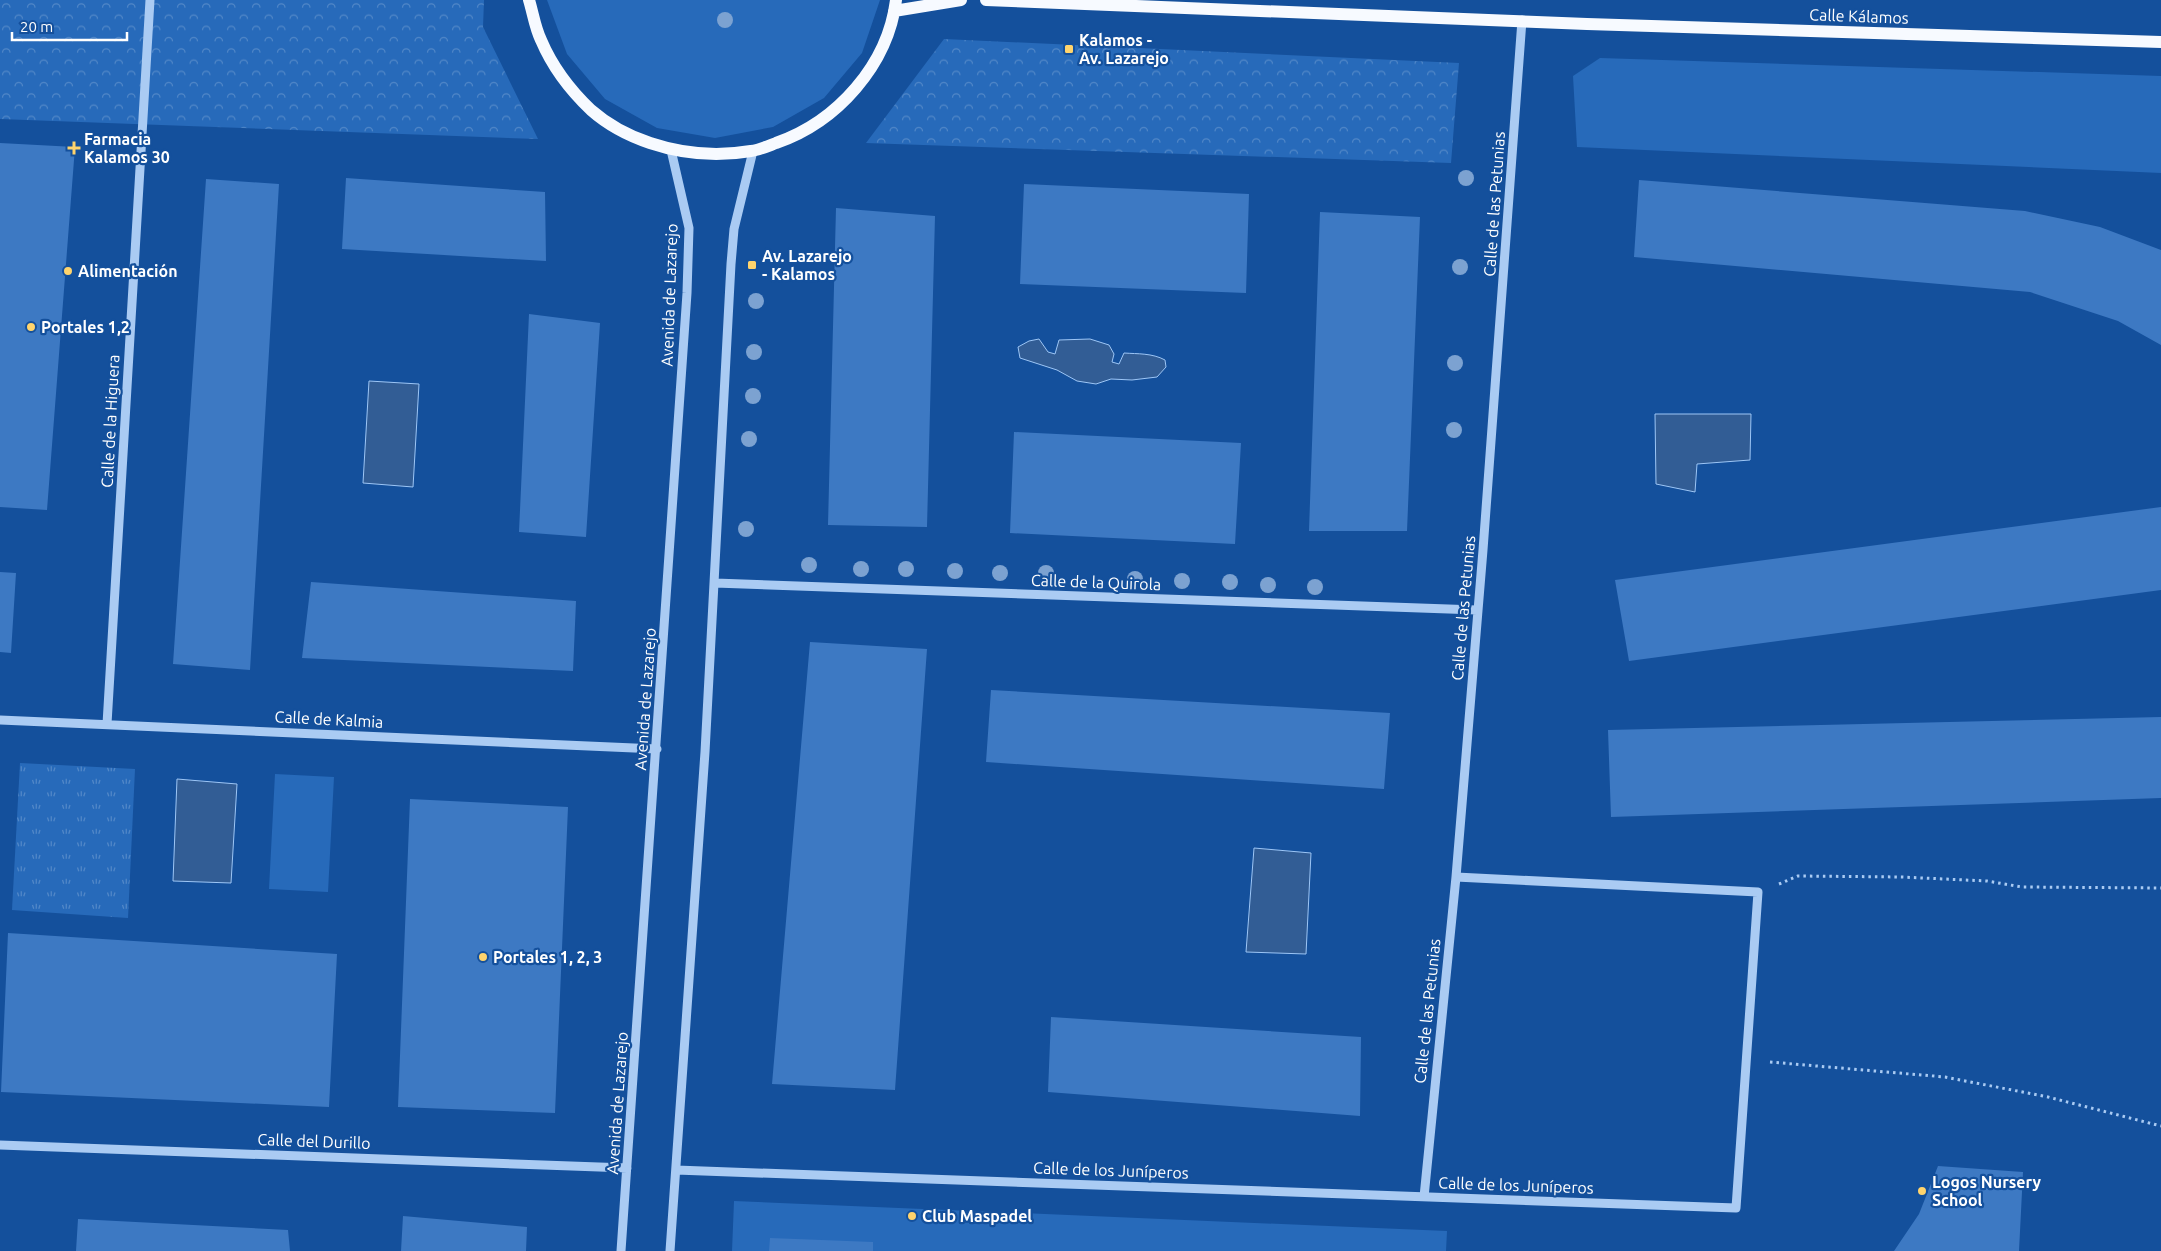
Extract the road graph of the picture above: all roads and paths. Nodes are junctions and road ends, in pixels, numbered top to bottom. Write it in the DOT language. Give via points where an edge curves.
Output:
graph roads {
  1 [pos="150,0"];
  2 [pos="529,0"];
  3 [pos="961,0"];
  4 [pos="986,0"];
  5 [pos="895,5"];
  6 [pos="1522,20"];
  7 [pos="2161,42"];
  8 [pos="671,150"];
  9 [pos="752,151"];
  10 [pos="715,583"];
  11 [pos="1477,610"];
  12 [pos="0,720"];
  13 [pos="107,724"];
  14 [pos="657,750"];
  15 [pos="1456,878"];
  16 [pos="2161,888"];
  17 [pos="1758,892"];
  18 [pos="1747,1060"];
  19 [pos="2161,1126"];
  20 [pos="0,1145"];
  21 [pos="627,1168"];
  22 [pos="676,1170"];
  23 [pos="1424,1197"];
  24 [pos="621,1251"];
  25 [pos="670,1251"];
  1 -- 13 [label="street, Calle de la Higuera"];
  2 -- 8 [label="main road" via="540,40 562,79 592,111 630,136"];
  3 -- 5 [label="main road"];
  4 -- 6 [label="main road, Calle Kálamos"];
  5 -- 9 [label="main road" via="881,50 858,86 828,116 792,137"];
  6 -- 7 [label="main road, Calle Kálamos"];
  6 -- 11 [label="street, Calle de las Petunias"];
  8 -- 9 [label="main road" via="712,155"];
  8 -- 14 [label="street, Avenida de Lazarejo" via="689,228"];
  9 -- 10 [label="street" via="734,229"];
  10 -- 11 [label="street, Calle de la Quirola"];
  10 -- 22 [label="street"];
  11 -- 15 [label="street, Calle de las Petunias"];
  12 -- 13 [label="street, Calle de Kalmia"];
  13 -- 14 [label="street, Calle de Kalmia"];
  14 -- 21 [label="street, Avenida de Lazarejo"];
  15 -- 17 [label="street"];
  15 -- 23 [label="street, Calle de las Petunias"];
  16 -- 17 [label="path" via="2022,887 1987,881 1798,876"];
  17 -- 18 [label="street, Calle de los Juníperos"];
  18 -- 19 [label="path" via="1945,1077 2048,1097"];
  18 -- 23 [label="street, Calle de los Juníperos" via="1736,1208"];
  20 -- 21 [label="street, Calle del Durillo"];
  21 -- 24 [label="street, Avenida de Lazarejo"];
  22 -- 23 [label="street, Calle de los Juníperos"];
  22 -- 25 [label="street"];
}
